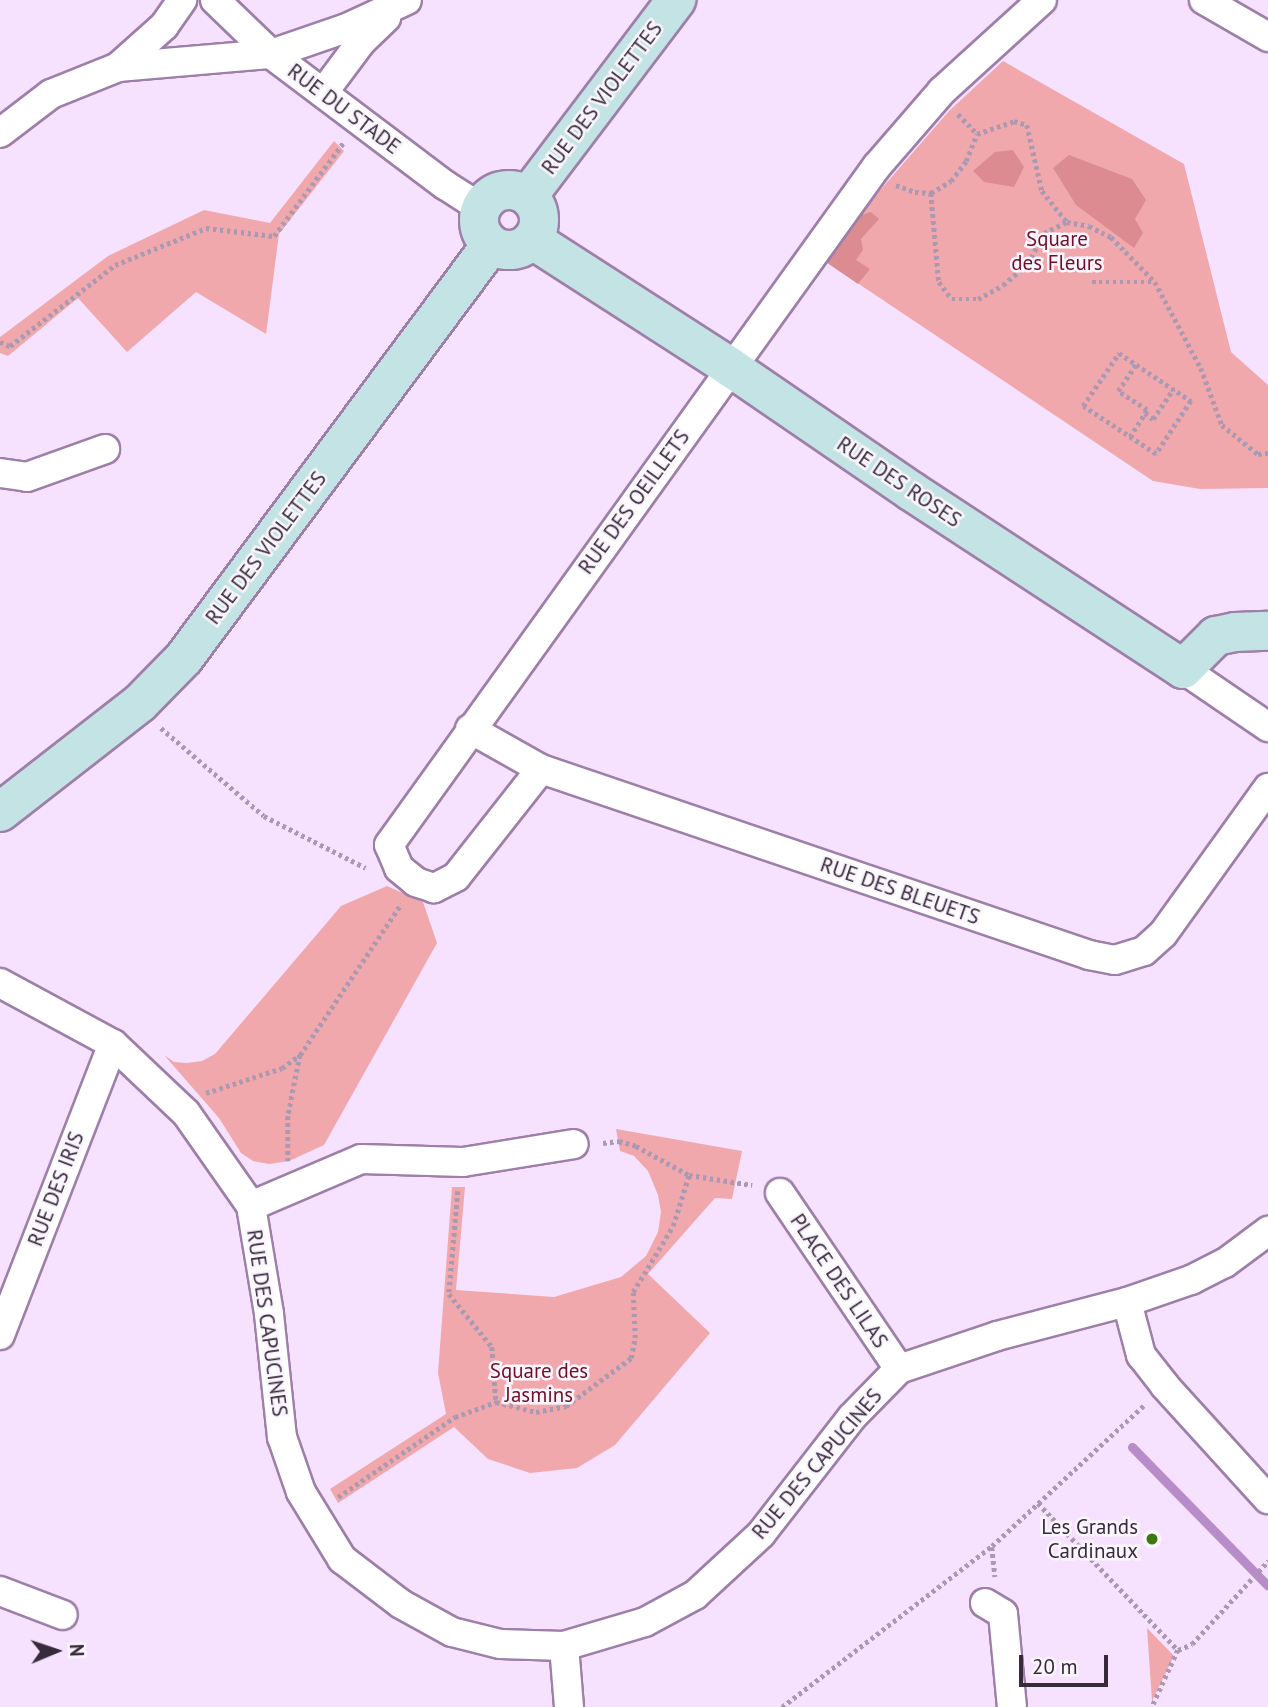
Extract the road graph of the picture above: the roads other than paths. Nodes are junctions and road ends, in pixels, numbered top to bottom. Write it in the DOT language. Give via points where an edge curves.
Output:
graph roads {
  1 [pos="182,0"];
  2 [pos="215,0"];
  3 [pos="676,0"];
  4 [pos="1042,0"];
  5 [pos="1204,0"];
  6 [pos="407,1"];
  7 [pos="1268,37"];
  8 [pos="271,54"];
  9 [pos="118,66"];
  10 [pos="323,93"];
  11 [pos="0,133"];
  12 [pos="528,196"];
  13 [pos="481,208"];
  14 [pos="533,240"];
  15 [pos="491,245"];
  16 [pos="730,367"];
  17 [pos="104,449"];
  18 [pos="0,473"];
  19 [pos="1268,631"];
  20 [pos="1183,669"];
  21 [pos="1268,727"];
  22 [pos="470,729"];
  23 [pos="541,769"];
  24 [pos="1268,788"];
  25 [pos="0,812"];
  26 [pos="0,983"];
  27 [pos="113,1044"];
  28 [pos="574,1144"];
  29 [pos="780,1193"];
  30 [pos="251,1206"];
  31 [pos="1268,1231"];
  32 [pos="1127,1302"];
  33 [pos="0,1335"];
  34 [pos="899,1369"];
  35 [pos="1268,1499"];
  36 [pos="0,1591"];
  37 [pos="985,1603"];
  38 [pos="63,1615"];
  39 [pos="564,1647"];
  40 [pos="569,1707"];
  41 [pos="1012,1707"];
  1 -- 9 [label="street" via="164,26"];
  2 -- 8 [label="street, RUE DU STADE"];
  3 -- 12 [label="street, RUE DES VIOLETTES"];
  4 -- 16 [label="street, RUE DES OEILLETS" via="942,91 877,166"];
  5 -- 7 [label="street"];
  6 -- 8 [label="street"];
  6 -- 10 [label="street" via="360,42"];
  8 -- 9 [label="street"];
  8 -- 10 [label="street, RUE DU STADE"];
  9 -- 11 [label="street" via="51,94"];
  10 -- 13 [label="street, RUE DU STADE"];
  12 -- 13 [label="street" via="516,190 501,191"];
  12 -- 14 [label="street" via="539,212"];
  13 -- 15 [label="street" via="481,232"];
  14 -- 15 [label="street" via="509,251"];
  14 -- 16 [label="street, RUE DES ROSES"];
  15 -- 25 [label="street, RUE DES VIOLETTES" via="184,658 140,704"];
  16 -- 20 [label="street, RUE DES ROSES"];
  16 -- 22 [label="street, RUE DES OEILLETS"];
  17 -- 18 [label="street" via="27,477"];
  19 -- 20 [label="street" via="1216,636"];
  20 -- 21 [label="street"];
  22 -- 23 [label="street, RUE DES BLEUETS"];
  22 -- 23 [label="street, RUE DES OEILLETS" via="389,845 399,868 416,882 434,888 456,877"];
  23 -- 24 [label="street, RUE DES BLEUETS" via="1115,960 1144,951 1163,934"];
  26 -- 27 [label="street, RUE DES CAPUCINES"];
  27 -- 30 [label="street, RUE DES CAPUCINES" via="186,1113"];
  27 -- 33 [label="street, RUE DES IRIS"];
  28 -- 30 [label="street" via="463,1162 360,1159"];
  29 -- 34 [label="street, PLACE DES LILAS"];
  30 -- 39 [label="street, RUE DES CAPUCINES" via="282,1437 301,1492 342,1559 401,1604 452,1632 500,1644"];
  31 -- 32 [label="street, RUE DES CAPUCINES" via="1225,1263"];
  32 -- 34 [label="street, RUE DES CAPUCINES" via="997,1336"];
  32 -- 35 [label="street" via="1141,1354"];
  34 -- 39 [label="street, RUE DES CAPUCINES" via="852,1417 761,1534 695,1595 645,1622"];
  36 -- 38 [label="street"];
  37 -- 41 [label="street" via="1003,1614"];
  39 -- 40 [label="street"];
}
